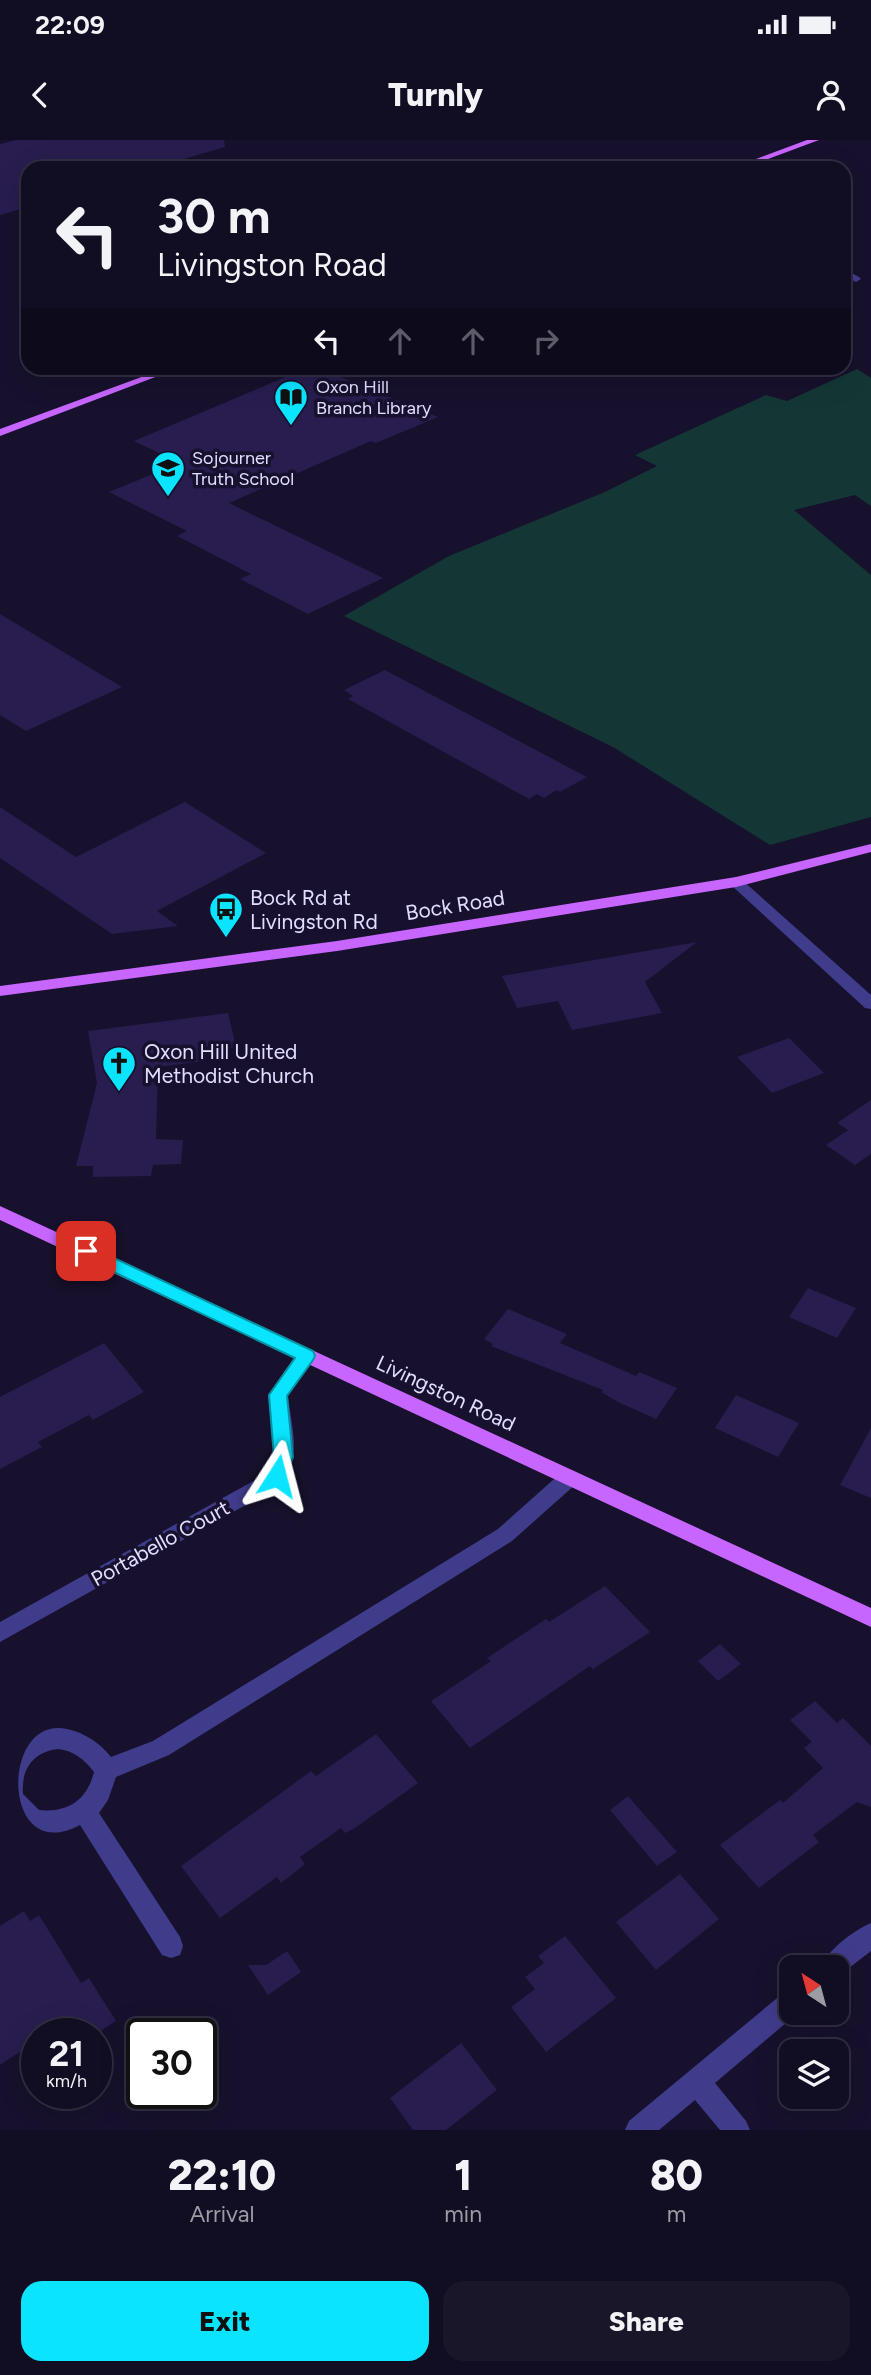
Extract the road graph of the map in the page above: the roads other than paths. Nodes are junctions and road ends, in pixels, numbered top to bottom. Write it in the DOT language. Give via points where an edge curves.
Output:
graph roads {
  1 [pos="815,140"];
  2 [pos="756,161"];
  3 [pos="851,276"];
  4 [pos="856,279"];
  5 [pos="155,375"];
  6 [pos="0,433"];
  7 [pos="871,848"];
  8 [pos="736,882"];
  9 [pos="0,991"];
  10 [pos="871,1004"];
  11 [pos="0,1212"];
  12 [pos="306,1356"];
  13 [pos="569,1478"];
  14 [pos="871,1618"];
  15 [pos="0,1633"];
  16 [pos="106,1770"];
  17 [pos="84,1811"];
  18 [pos="871,1935"];
  19 [pos="171,1947"];
  20 [pos="847,1955"];
  21 [pos="779,2013"];
  22 [pos="697,2082"];
  23 [pos="638,2130"];
  24 [pos="737,2130"];
  1 -- 2 [label="main road"];
  3 -- 4 [label="street"];
  5 -- 6 [label="main road"];
  7 -- 8 [label="main road, Bock Road"];
  8 -- 9 [label="main road, Bock Road" via="337,946"];
  8 -- 10 [label="street"];
  11 -- 12 [label="main road, Livingston Road"];
  12 -- 13 [label="main road, Livingston Road"];
  12 -- 15 [label="street, Portabello Court" via="278,1395 284,1457 271,1481"];
  13 -- 14 [label="main road, Livingston Road"];
  13 -- 16 [label="street" via="505,1535 161,1748"];
  16 -- 17 [label="street" via="100,1792"];
  16 -- 17 [label="street" via="97,1754 66,1738 46,1740 29,1749 12,1772 11,1798 28,1817 46,1823"];
  17 -- 19 [label="street"];
  18 -- 20 [label="street"];
  21 -- 22 [label="street"];
  22 -- 23 [label="street"];
  22 -- 24 [label="street"];
}
